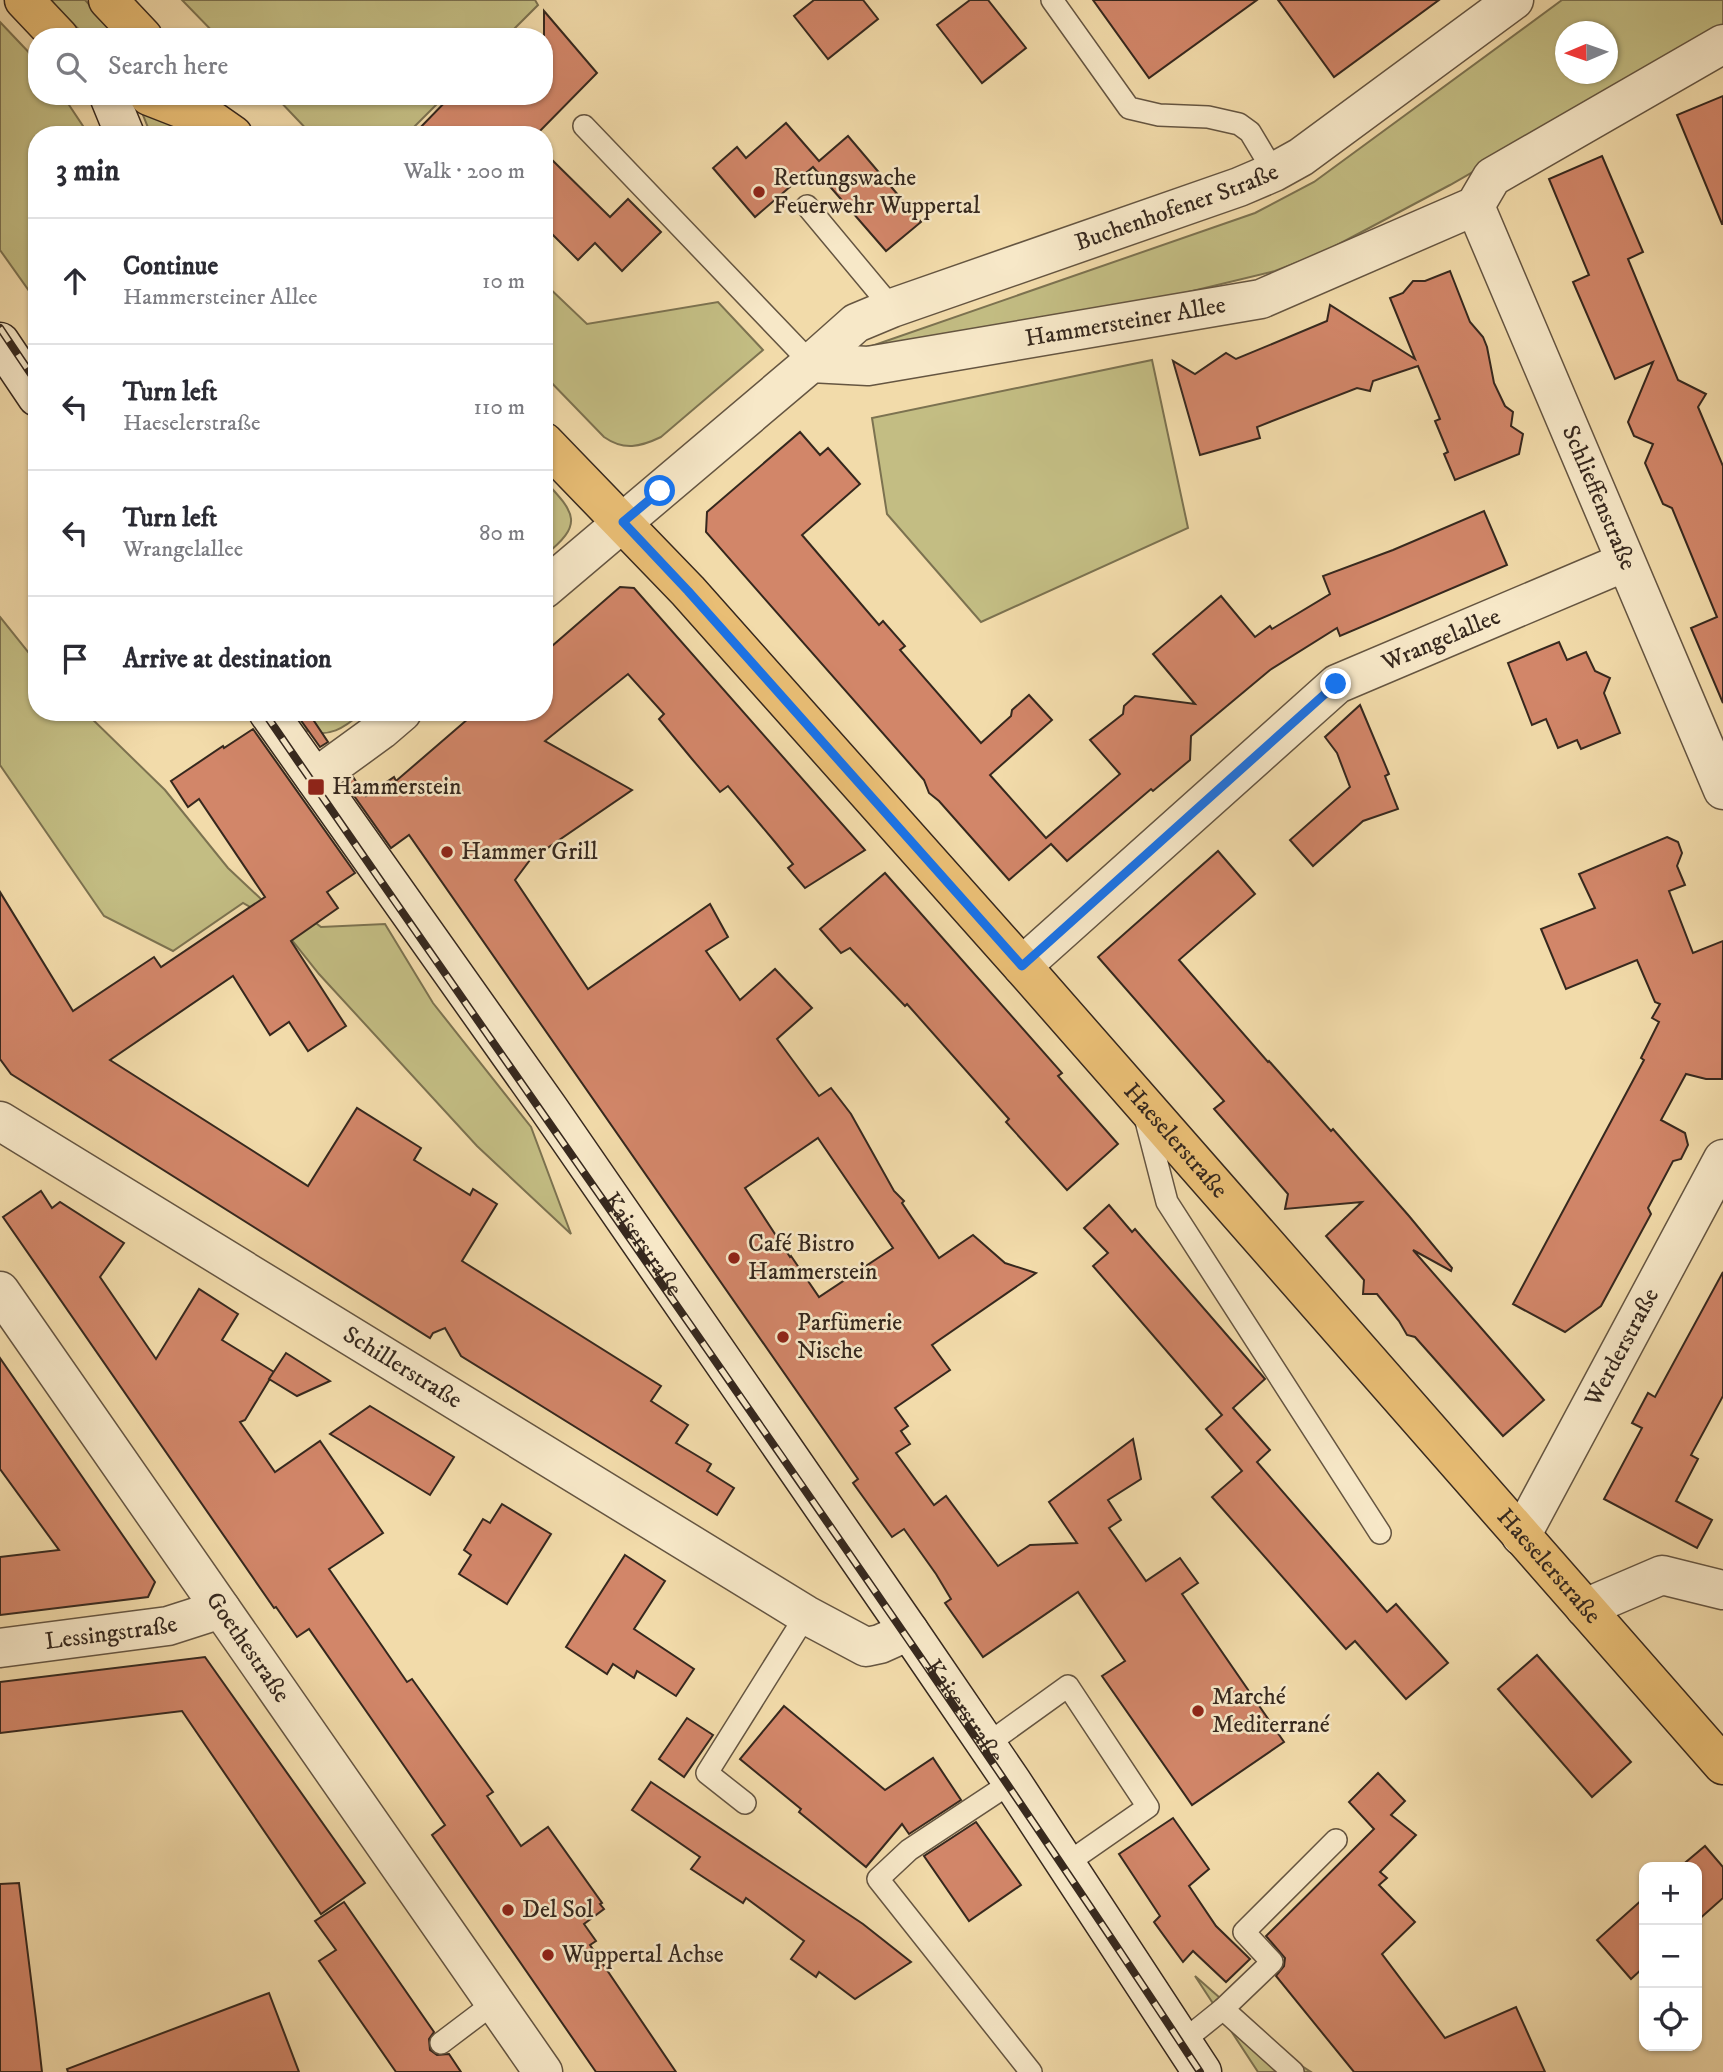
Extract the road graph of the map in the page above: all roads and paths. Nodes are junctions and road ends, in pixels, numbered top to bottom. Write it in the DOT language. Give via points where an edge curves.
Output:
graph roads {
  1 [pos="24,0"];
  2 [pos="108,0"];
  3 [pos="1052,0"];
  4 [pos="1514,0"];
  5 [pos="50,28"];
  6 [pos="134,28"];
  7 [pos="1723,44"];
  8 [pos="113,105"];
  9 [pos="176,105"];
  10 [pos="213,117"];
  11 [pos="121,126"];
  12 [pos="584,126"];
  13 [pos="1274,172"];
  14 [pos="807,206"];
  15 [pos="1475,206"];
  16 [pos="892,308"];
  17 [pos="14,348"];
  18 [pos="811,363"];
  19 [pos="28,378"];
  20 [pos="553,451"];
  21 [pos="623,522"];
  22 [pos="1625,562"];
  23 [pos="553,581"];
  24 [pos="274,721"];
  25 [pos="392,721"];
  26 [pos="315,778"];
  27 [pos="1723,790"];
  28 [pos="1022,966"];
  29 [pos="1141,1102"];
  30 [pos="0,1121"];
  31 [pos="1723,1158"];
  32 [pos="0,1291"];
  33 [pos="1380,1533"];
  34 [pos="1521,1536"];
  35 [pos="1723,1590"];
  36 [pos="1586,1608"];
  37 [pos="221,1609"];
  38 [pos="806,1615"];
  39 [pos="909,1631"];
  40 [pos="0,1648"];
  41 [pos="986,1745"];
  42 [pos="1723,1765"];
  43 [pos="1012,1782"];
  44 [pos="745,1803"];
  45 [pos="1336,1840"];
  46 [pos="1066,1864"];
  47 [pos="494,2003"];
  48 [pos="1223,2009"];
  49 [pos="441,2043"];
  50 [pos="1192,2057"];
  51 [pos="543,2072"];
  52 [pos="1031,2072"];
  53 [pos="1293,2072"];
  1 -- 5 [label="main road"];
  2 -- 6 [label="main road"];
  3 -- 13 [label="lane" via="1129,108 1239,124 1250,132"];
  4 -- 13 [label="street, Buchenhofener Straße"];
  7 -- 15 [label="street" via="1492,177"];
  8 -- 11 [label="street"];
  9 -- 10 [label="main road"];
  12 -- 18 [label="lane"];
  13 -- 16 [label="street, Buchenhofener Straße"];
  14 -- 16 [label="lane"];
  15 -- 18 [label="street, Hammersteiner Allee" via="1261,299 868,366"];
  15 -- 22 [label="street, Schlieffenstraße"];
  16 -- 18 [label="street, Buchenhofener Straße" via="856,323"];
  17 -- 19 [label="street"];
  18 -- 21 [label="street"];
  20 -- 21 [label="main road, Haeselerstraße"];
  21 -- 23 [label="street"];
  21 -- 28 [label="main road, Haeselerstraße"];
  22 -- 27 [label="street, Schlieffenstraße"];
  22 -- 28 [label="street, Wrangelallee" via="1336,684"];
  24 -- 26 [label="street, Kaiserstraße"];
  25 -- 26 [label="street"];
  26 -- 39 [label="street, Kaiserstraße"];
  28 -- 29 [label="main road, Haeselerstraße"];
  29 -- 33 [label="lane" via="1167,1202"];
  29 -- 34 [label="main road, Haeselerstraße"];
  30 -- 38 [label="street, Schillerstraße"];
  31 -- 34 [label="street, Werderstraße"];
  32 -- 37 [label="street, Goethestraße"];
  34 -- 36 [label="main road, Haeselerstraße"];
  35 -- 36 [label="street" via="1662,1574"];
  36 -- 42 [label="main road, Haeselerstraße"];
  37 -- 40 [label="street, Lessingstraße" via="168,1626"];
  37 -- 47 [label="street, Goethestraße"];
  38 -- 39 [label="street, Schillerstraße" via="866,1647"];
  38 -- 44 [label="lane" via="707,1773"];
  39 -- 41 [label="street, Kaiserstraße"];
  41 -- 43 [label="street, Kaiserstraße"];
  41 -- 46 [label="lane" via="1068,1686 1148,1807"];
  43 -- 46 [label="street, Kaiserstraße"];
  43 -- 52 [label="lane, Kaiserstraße" via="909,1850 878,1879"];
  45 -- 48 [label="lane" via="1244,1932 1272,1962"];
  46 -- 50 [label="street, Kaiserstraße"];
  47 -- 49 [label="lane"];
  47 -- 51 [label="street, Goethestraße"];
  48 -- 50 [label="lane"];
  48 -- 53 [label="lane"];
}
